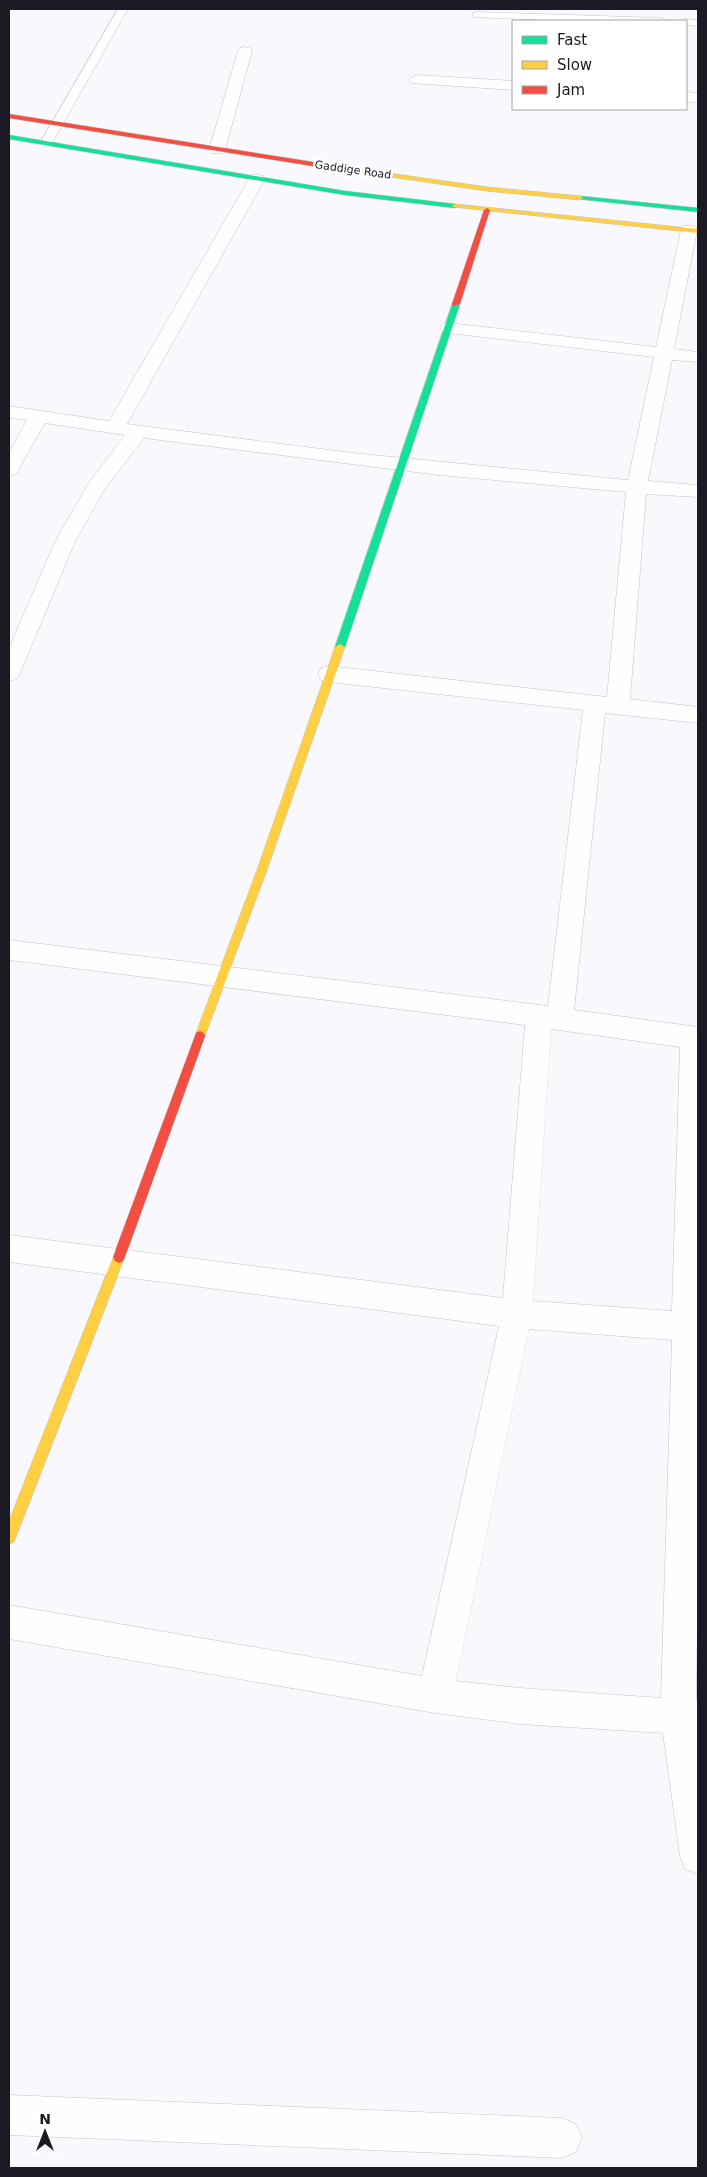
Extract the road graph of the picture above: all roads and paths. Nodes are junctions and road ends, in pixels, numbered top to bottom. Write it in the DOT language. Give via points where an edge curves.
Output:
graph roads {
  1 [pos="123,9"];
  2 [pos="477,15"];
  3 [pos="631,20"];
  4 [pos="244,51"];
  5 [pos="416,80"];
  6 [pos="512,86"];
  7 [pos="9,116"];
  8 [pos="58,124"];
  9 [pos="9,137"];
  10 [pos="46,143"];
  11 [pos="217,150"];
  12 [pos="257,179"];
  13 [pos="487,210"];
  14 [pos="698,210"];
  15 [pos="693,230"];
  16 [pos="449,328"];
  17 [pos="664,354"];
  18 [pos="698,357"];
  19 [pos="9,412"];
  20 [pos="39,416"];
  21 [pos="115,428"];
  22 [pos="138,432"];
  23 [pos="403,465"];
  24 [pos="9,470"];
  25 [pos="637,487"];
  26 [pos="698,491"];
  27 [pos="9,673"];
  28 [pos="329,674"];
  29 [pos="606,705"];
  30 [pos="698,715"];
  31 [pos="9,950"];
  32 [pos="220,976"];
  33 [pos="549,1018"];
  34 [pos="696,1038"];
  35 [pos="9,1248"];
  36 [pos="116,1262"];
  37 [pos="517,1314"];
  38 [pos="692,1327"];
  39 [pos="9,1537"];
  40 [pos="9,1622"];
  41 [pos="435,1696"];
  42 [pos="688,1716"];
  43 [pos="698,1856"];
  44 [pos="9,2115"];
  45 [pos="562,2138"];
  1 -- 8 [label="lane"];
  2 -- 3 [label="lane"];
  4 -- 11 [label="street"];
  5 -- 6 [label="street"];
  7 -- 8 [label="main road, Gaddige Road"];
  8 -- 10 [label="lane"];
  8 -- 11 [label="main road, Gaddige Road"];
  9 -- 10 [label="main road, Gaddige Road"];
  10 -- 12 [label="main road, Gaddige Road"];
  11 -- 14 [label="main road, Gaddige Road" via="486,190"];
  12 -- 13 [label="main road, Gaddige Road"];
  12 -- 21 [label="street"];
  13 -- 15 [label="main road, Gaddige Road"];
  13 -- 16 [label="main road"];
  15 -- 17 [label="street"];
  16 -- 17 [label="street"];
  16 -- 23 [label="main road"];
  17 -- 18 [label="street"];
  17 -- 25 [label="street"];
  19 -- 20 [label="street"];
  20 -- 21 [label="street"];
  20 -- 24 [label="street"];
  21 -- 22 [label="street"];
  22 -- 23 [label="street"];
  22 -- 27 [label="street" via="95,488 65,542"];
  23 -- 25 [label="street"];
  23 -- 28 [label="main road"];
  25 -- 26 [label="street"];
  25 -- 29 [label="street"];
  28 -- 29 [label="street"];
  28 -- 32 [label="main road" via="262,870"];
  29 -- 30 [label="street"];
  29 -- 33 [label="street"];
  31 -- 32 [label="street"];
  32 -- 33 [label="street"];
  32 -- 36 [label="main road" via="145,1190"];
  33 -- 34 [label="street"];
  33 -- 37 [label="street"];
  34 -- 38 [label="street"];
  35 -- 36 [label="street"];
  36 -- 37 [label="street"];
  36 -- 39 [label="main road"];
  37 -- 38 [label="street"];
  37 -- 41 [label="street"];
  38 -- 42 [label="street"];
  40 -- 41 [label="street"];
  41 -- 42 [label="street" via="520,1706"];
  42 -- 43 [label="street"];
  44 -- 45 [label="street"];
}
